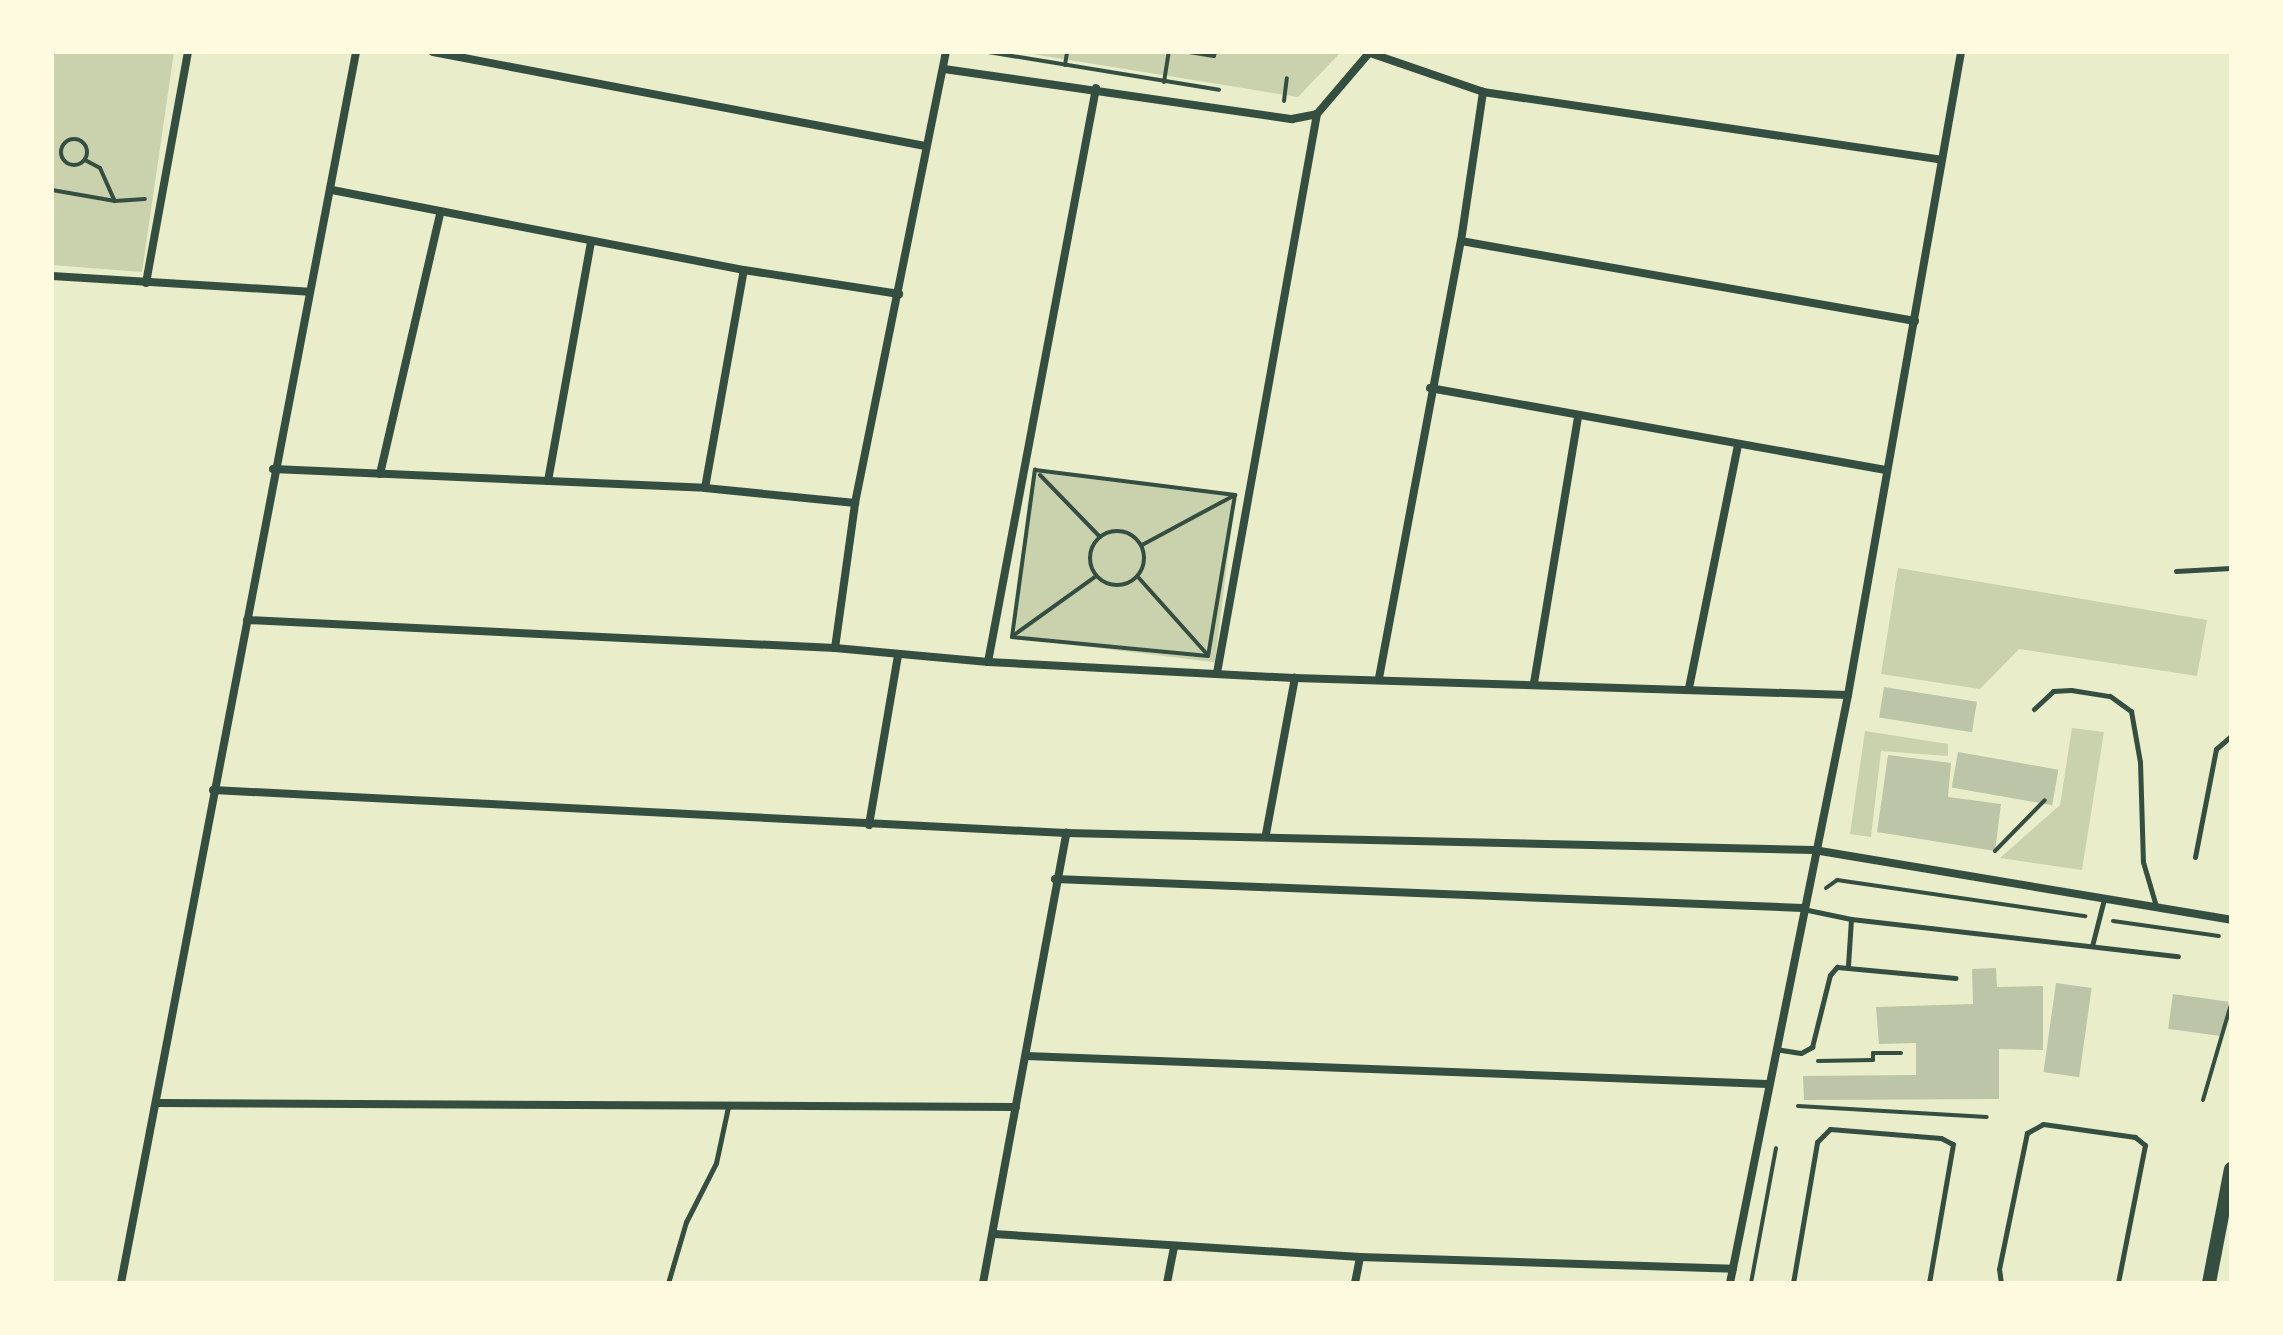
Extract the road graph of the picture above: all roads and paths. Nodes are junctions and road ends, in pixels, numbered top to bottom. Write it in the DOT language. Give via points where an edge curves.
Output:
graph roads {
  1 [pos="188,52"];
  2 [pos="356,52"];
  3 [pos="433,52"];
  4 [pos="946,52"];
  5 [pos="988,52"];
  6 [pos="1067,52"];
  7 [pos="1169,52"];
  8 [pos="1189,52"];
  9 [pos="1215,52"];
  10 [pos="1370,52"];
  11 [pos="1961,52"];
  12 [pos="1065,65"];
  13 [pos="944,69"];
  14 [pos="1287,78"];
  15 [pos="1164,82"];
  16 [pos="1096,88"];
  17 [pos="1224,91"];
  18 [pos="1483,92"];
  19 [pos="1269,98"];
  20 [pos="1284,101"];
  21 [pos="1292,102"];
  22 [pos="1317,114"];
  23 [pos="925,146"];
  24 [pos="61,149"];
  25 [pos="52,150"];
  26 [pos="85,160"];
  27 [pos="1941,160"];
  28 [pos="52,190"];
  29 [pos="332,190"];
  30 [pos="163,198"];
  31 [pos="115,201"];
  32 [pos="440,214"];
  33 [pos="1461,241"];
  34 [pos="591,242"];
  35 [pos="744,270"];
  36 [pos="52,276"];
  37 [pos="146,283"];
  38 [pos="310,292"];
  39 [pos="899,294"];
  40 [pos="1915,321"];
  41 [pos="1430,388"];
  42 [pos="1578,417"];
  43 [pos="1738,446"];
  44 [pos="273,469"];
  45 [pos="1035,470"];
  46 [pos="1886,470"];
  47 [pos="380,474"];
  48 [pos="548,481"];
  49 [pos="705,488"];
  50 [pos="1235,495"];
  51 [pos="855,503"];
  52 [pos="1100,537"];
  53 [pos="1141,545"];
  54 [pos="2231,568"];
  55 [pos="2176,571"];
  56 [pos="1096,576"];
  57 [pos="1138,577"];
  58 [pos="247,620"];
  59 [pos="1012,637"];
  60 [pos="835,648"];
  61 [pos="898,655"];
  62 [pos="1208,656"];
  63 [pos="988,662"];
  64 [pos="1217,673"];
  65 [pos="1295,678"];
  66 [pos="1379,678"];
  67 [pos="1534,683"];
  68 [pos="1689,688"];
  69 [pos="1848,695"];
  70 [pos="2034,709"];
  71 [pos="2231,736"];
  72 [pos="213,790"];
  73 [pos="2045,800"];
  74 [pos="869,825"];
  75 [pos="1066,833"];
  76 [pos="1266,834"];
  77 [pos="1814,850"];
  78 [pos="1995,851"];
  79 [pos="2195,857"];
  80 [pos="1055,879"];
  81 [pos="2104,898"];
  82 [pos="2156,906"];
  83 [pos="1802,908"];
  84 [pos="1819,915"];
  85 [pos="1851,919"];
  86 [pos="2099,919"];
  87 [pos="2231,920"];
  88 [pos="2231,938"];
  89 [pos="2092,946"];
  90 [pos="2178,956"];
  91 [pos="1848,966"];
  92 [pos="1955,978"];
  93 [pos="2231,1004"];
  94 [pos="1774,1049"];
  95 [pos="1793,1053"];
  96 [pos="1901,1053"];
  97 [pos="1026,1056"];
  98 [pos="1767,1084"];
  99 [pos="2203,1100"];
  100 [pos="157,1103"];
  101 [pos="728,1106"];
  102 [pos="1798,1106"];
  103 [pos="1016,1107"];
  104 [pos="1987,1117"];
  105 [pos="1778,1135"];
  106 [pos="2231,1169"];
  107 [pos="994,1234"];
  108 [pos="1174,1247"];
  109 [pos="1360,1257"];
  110 [pos="1733,1269"];
  111 [pos="121,1283"];
  112 [pos="668,1283"];
  113 [pos="983,1283"];
  114 [pos="1167,1283"];
  115 [pos="1355,1283"];
  116 [pos="1730,1283"];
  117 [pos="1751,1283"];
  118 [pos="1793,1283"];
  119 [pos="1929,1283"];
  120 [pos="2001,1283"];
  121 [pos="2118,1283"];
  122 [pos="2209,1283"];
  1 -- 30 [label="street"];
  2 -- 29 [label="street"];
  3 -- 23 [label="street"];
  4 -- 13 [label="street"];
  5 -- 12 [label="path"];
  6 -- 12 [label="path"];
  7 -- 15 [label="path"];
  8 -- 9 [label="path"];
  10 -- 18 [label="street"];
  10 -- 22 [label="street"];
  11 -- 27 [label="street"];
  12 -- 15 [label="path"];
  13 -- 16 [label="street"];
  13 -- 23 [label="street"];
  14 -- 20 [label="path"];
  15 -- 17 [label="path"];
  16 -- 22 [label="street" via="1282,119"];
  16 -- 63 [label="street"];
  18 -- 27 [label="street"];
  18 -- 33 [label="street"];
  19 -- 20 [label="path"];
  20 -- 21 [label="path"];
  22 -- 64 [label="street"];
  23 -- 39 [label="street"];
  24 -- 25 [label="path"];
  24 -- 26 [label="path" via="69,164"];
  24 -- 26 [label="path" via="65,142 78,139 87,147"];
  26 -- 31 [label="path" via="100,168"];
  27 -- 40 [label="street"];
  28 -- 31 [label="path"];
  29 -- 32 [label="street"];
  29 -- 38 [label="street"];
  30 -- 31 [label="path"];
  30 -- 37 [label="street"];
  32 -- 34 [label="street"];
  32 -- 47 [label="street"];
  33 -- 40 [label="street"];
  33 -- 41 [label="street"];
  34 -- 35 [label="street"];
  34 -- 48 [label="street"];
  35 -- 39 [label="street"];
  35 -- 49 [label="street"];
  36 -- 37 [label="street"];
  37 -- 38 [label="street"];
  38 -- 44 [label="street"];
  39 -- 51 [label="street"];
  40 -- 46 [label="street"];
  41 -- 42 [label="street"];
  41 -- 66 [label="street"];
  42 -- 43 [label="street"];
  42 -- 67 [label="street"];
  43 -- 46 [label="street"];
  43 -- 68 [label="street"];
  44 -- 47 [label="street"];
  44 -- 58 [label="street"];
  45 -- 50 [label="path"];
  45 -- 52 [label="path"];
  45 -- 59 [label="path"];
  46 -- 69 [label="street"];
  47 -- 48 [label="street"];
  48 -- 49 [label="street"];
  49 -- 51 [label="street"];
  50 -- 53 [label="path"];
  50 -- 62 [label="path"];
  51 -- 60 [label="street"];
  52 -- 53 [label="path" via="1123,531"];
  52 -- 56 [label="path" via="1090,552"];
  53 -- 57 [label="path" via="1145,562"];
  54 -- 55 [label="lane"];
  56 -- 57 [label="path" via="1122,585"];
  56 -- 59 [label="path"];
  57 -- 62 [label="path"];
  58 -- 60 [label="street"];
  58 -- 72 [label="street"];
  59 -- 62 [label="path"];
  60 -- 61 [label="street"];
  61 -- 63 [label="street"];
  61 -- 74 [label="street"];
  63 -- 64 [label="street"];
  64 -- 65 [label="street"];
  65 -- 66 [label="street"];
  65 -- 76 [label="street"];
  66 -- 67 [label="street"];
  67 -- 68 [label="street"];
  68 -- 69 [label="street"];
  69 -- 77 [label="street"];
  70 -- 82 [label="lane" via="2053,691 2071,690 2110,696 2131,711 2139,748 2144,874"];
  71 -- 79 [label="lane" via="2216,749"];
  72 -- 74 [label="street"];
  72 -- 100 [label="street"];
  73 -- 78 [label="path"];
  74 -- 75 [label="street"];
  75 -- 76 [label="street"];
  75 -- 80 [label="street"];
  76 -- 77 [label="street"];
  77 -- 81 [label="street"];
  77 -- 83 [label="street"];
  80 -- 83 [label="street"];
  80 -- 97 [label="street"];
  81 -- 82 [label="street"];
  81 -- 86 [label="lane"];
  82 -- 87 [label="street"];
  83 -- 84 [label="lane"];
  83 -- 94 [label="street"];
  84 -- 85 [label="lane"];
  84 -- 86 [label="path" via="1827,888 1837,880"];
  85 -- 89 [label="lane"];
  85 -- 91 [label="lane"];
  86 -- 88 [label="path"];
  86 -- 89 [label="lane"];
  89 -- 90 [label="lane"];
  91 -- 92 [label="lane"];
  91 -- 95 [label="lane" via="1830,975 1812,1047"];
  93 -- 99 [label="path"];
  94 -- 95 [label="lane"];
  94 -- 98 [label="street"];
  95 -- 96 [label="path" via="1791,1061 1873,1060 1873,1053"];
  97 -- 98 [label="street"];
  97 -- 103 [label="street"];
  98 -- 110 [label="street"];
  100 -- 101 [label="street"];
  100 -- 111 [label="street"];
  101 -- 103 [label="street"];
  101 -- 112 [label="lane" via="716,1163 686,1222"];
  102 -- 104 [label="path"];
  103 -- 107 [label="street"];
  105 -- 117 [label="path"];
  106 -- 122 [label="main road"];
  107 -- 108 [label="street"];
  107 -- 113 [label="street"];
  108 -- 109 [label="street"];
  108 -- 114 [label="street"];
  109 -- 110 [label="street"];
  109 -- 115 [label="street"];
  110 -- 116 [label="street"];
  118 -- 119 [label="lane" via="1817,1142 1830,1129 1941,1138 1953,1144"];
  120 -- 121 [label="lane" via="1999,1269 2027,1133 2043,1124 2129,1136 2145,1145"];
}
